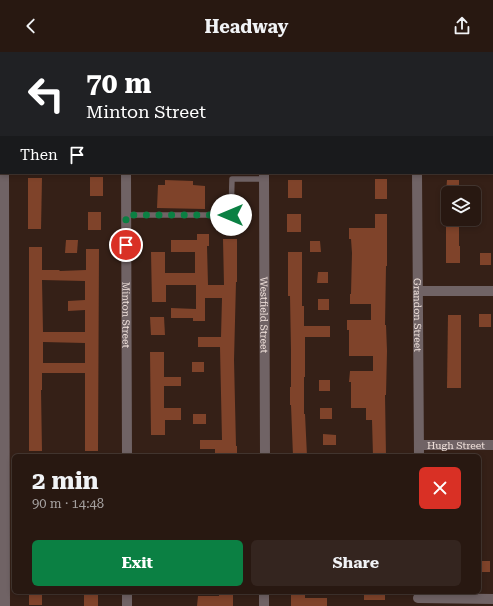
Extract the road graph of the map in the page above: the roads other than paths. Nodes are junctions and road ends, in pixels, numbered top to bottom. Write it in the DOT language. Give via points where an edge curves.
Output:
graph roads {
  1 [pos="4,174"];
  2 [pos="126,174"];
  3 [pos="417,174"];
  4 [pos="264,176"];
  5 [pos="126,215"];
  6 [pos="419,291"];
  7 [pos="493,291"];
  8 [pos="419,445"];
  9 [pos="493,445"];
  10 [pos="127,454"];
  11 [pos="265,454"];
  12 [pos="419,454"];
  13 [pos="127,594"];
  14 [pos="264,594"];
  15 [pos="418,599"];
  16 [pos="493,599"];
  17 [pos="4,606"];
  18 [pos="126,606"];
  19 [pos="264,606"];
  1 -- 17 [label="street"];
  2 -- 5 [label="street, Minton Street"];
  3 -- 6 [label="street, Grandon Street"];
  4 -- 5 [label="lane" via="232,179 231,215"];
  4 -- 11 [label="street, Westfield Street"];
  5 -- 10 [label="street, Minton Street"];
  6 -- 7 [label="street"];
  6 -- 8 [label="street, Grandon Street"];
  8 -- 9 [label="street, Hugh Street"];
  8 -- 12 [label="street, Grandon Street"];
  13 -- 18 [label="street"];
  14 -- 19 [label="street"];
  15 -- 16 [label="street"];
}
